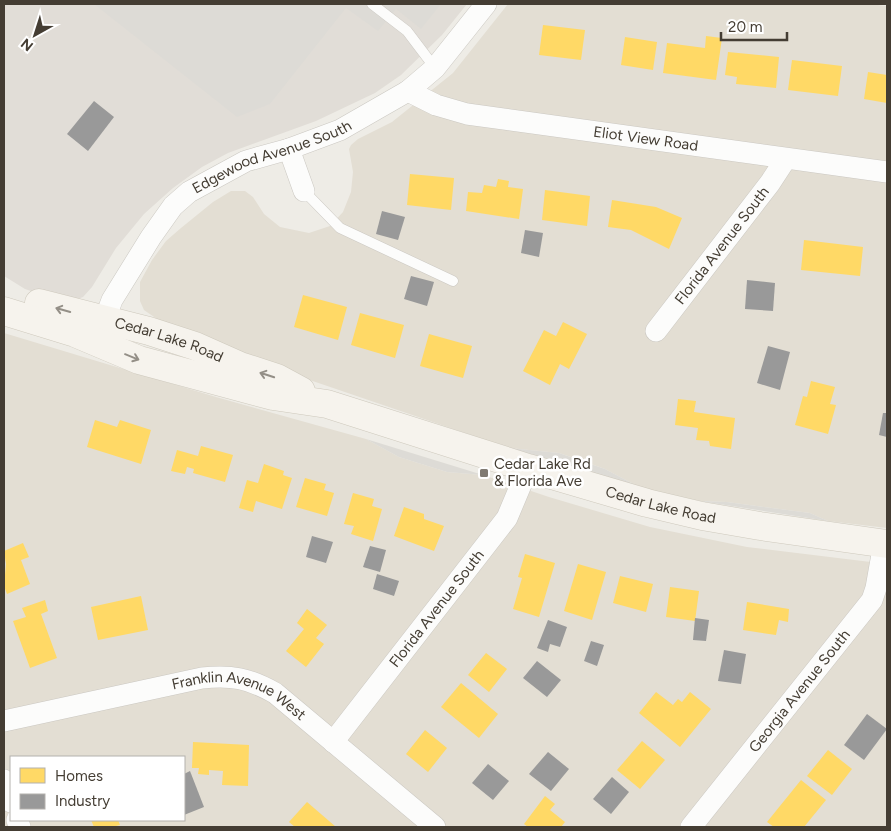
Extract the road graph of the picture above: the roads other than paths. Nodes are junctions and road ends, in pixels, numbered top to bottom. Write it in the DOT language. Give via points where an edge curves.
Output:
graph roads {
  1 [pos="372,4"];
  2 [pos="486,4"];
  3 [pos="435,68"];
  4 [pos="408,91"];
  5 [pos="289,149"];
  6 [pos="785,160"];
  7 [pos="887,172"];
  8 [pos="304,191"];
  9 [pos="453,281"];
  10 [pos="4,293"];
  11 [pos="4,311"];
  12 [pos="100,331"];
  13 [pos="656,331"];
  14 [pos="528,468"];
  15 [pos="886,543"];
  16 [pos="4,721"];
  17 [pos="333,742"];
  18 [pos="4,780"];
  19 [pos="10,799"];
  20 [pos="434,827"];
  21 [pos="691,827"];
  1 -- 3 [label="lane" via="406,31"];
  2 -- 3 [label="street, Edgewood Avenue South"];
  3 -- 4 [label="street, Edgewood Avenue South"];
  4 -- 5 [label="street, Edgewood Avenue South" via="340,130"];
  4 -- 6 [label="street, Eliot View Road" via="436,105 466,114"];
  5 -- 8 [label="street"];
  5 -- 12 [label="street, Edgewood Avenue South" via="246,161 189,192 173,206 112,300"];
  6 -- 7 [label="street, Eliot View Road"];
  6 -- 13 [label="street, Florida Avenue South"];
  8 -- 9 [label="lane" via="340,228"];
  12 -- 10 [label="street, Cedar Lake Road, one-way"];
  11 -- 12 [label="street, Cedar Lake Road"];
  12 -- 14 [label="street, Cedar Lake Road" via="139,360 273,396 327,404"];
  14 -- 15 [label="street, Cedar Lake Road" via="638,501 702,516"];
  14 -- 17 [label="street, Florida Avenue South" via="507,518"];
  15 -- 21 [label="street, Georgia Avenue South" via="872,600"];
  16 -- 17 [label="street, Franklin Avenue West" via="202,678 227,676 254,681 275,693"];
  17 -- 20 [label="street, Franklin Avenue West"];
  18 -- 19 [label="street"];
}
